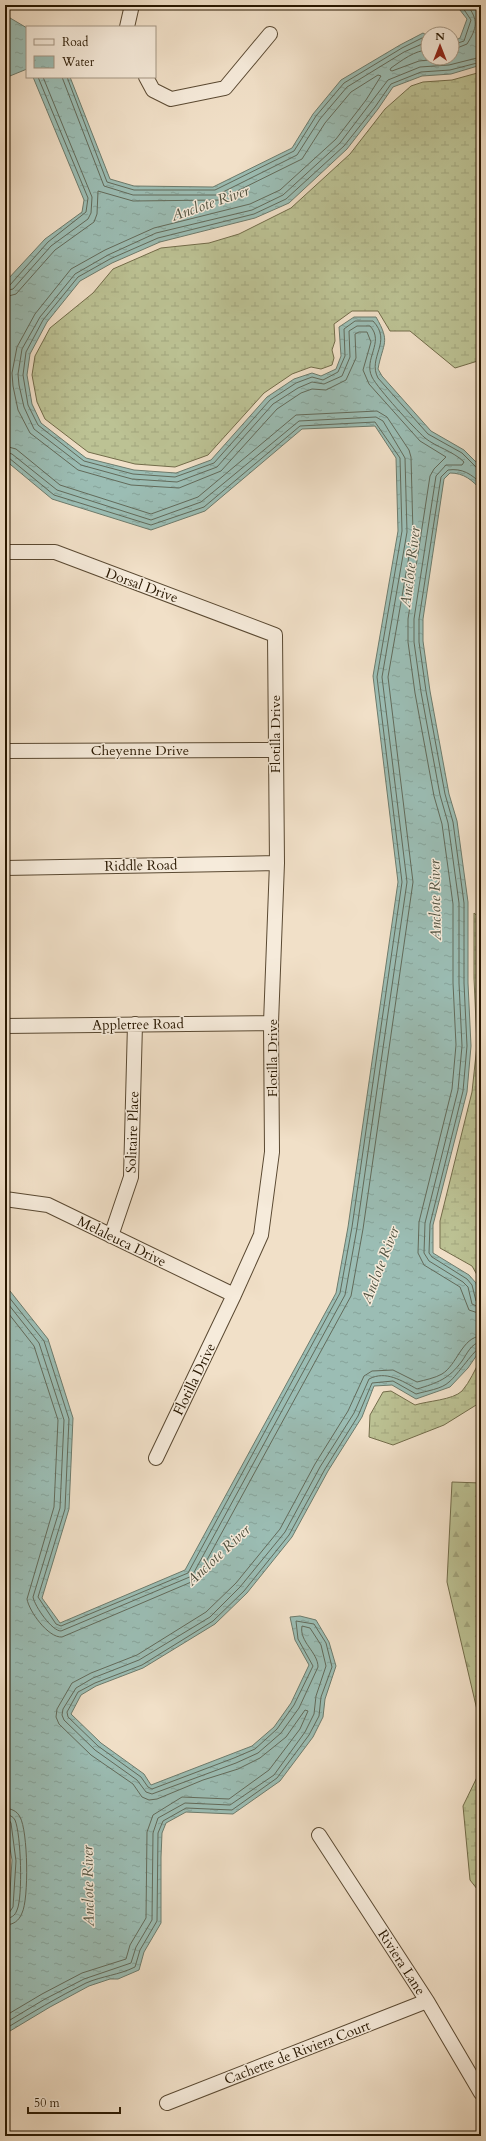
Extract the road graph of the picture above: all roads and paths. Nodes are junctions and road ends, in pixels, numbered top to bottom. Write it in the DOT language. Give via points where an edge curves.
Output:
graph roads {
  1 [pos="132,5"];
  2 [pos="127,26"];
  3 [pos="270,34"];
  4 [pos="147,78"];
  5 [pos="5,552"];
  6 [pos="275,634"];
  7 [pos="275,750"];
  8 [pos="5,751"];
  9 [pos="277,863"];
  10 [pos="5,868"];
  11 [pos="271,1023"];
  12 [pos="135,1024"];
  13 [pos="5,1026"];
  14 [pos="5,1199"];
  15 [pos="111,1236"];
  16 [pos="234,1295"];
  17 [pos="156,1458"];
  18 [pos="319,1835"];
  19 [pos="427,2001"];
  20 [pos="481,2093"];
  21 [pos="167,2103"];
  1 -- 2 [label="street"];
  3 -- 4 [label="street" via="225,88 171,99 153,90"];
  5 -- 6 [label="street, Dorsal Drive" via="55,552"];
  6 -- 7 [label="street, Flotilla Drive"];
  7 -- 8 [label="street, Cheyenne Drive"];
  7 -- 9 [label="street, Flotilla Drive"];
  9 -- 10 [label="street, Riddle Road"];
  9 -- 11 [label="street, Flotilla Drive"];
  11 -- 12 [label="street, Appletree Road"];
  11 -- 16 [label="street, Flotilla Drive" via="272,1152 261,1235"];
  12 -- 13 [label="street, Appletree Road"];
  12 -- 15 [label="street, Solitaire Place" via="131,1177"];
  14 -- 15 [label="street, Melaleuca Drive" via="48,1205"];
  15 -- 16 [label="street, Melaleuca Drive"];
  16 -- 17 [label="street, Flotilla Drive"];
  18 -- 19 [label="street, Riviera Lane"];
  19 -- 20 [label="street, Riviera Lane"];
  19 -- 21 [label="street, Cachette de Riviera Court"];
}
